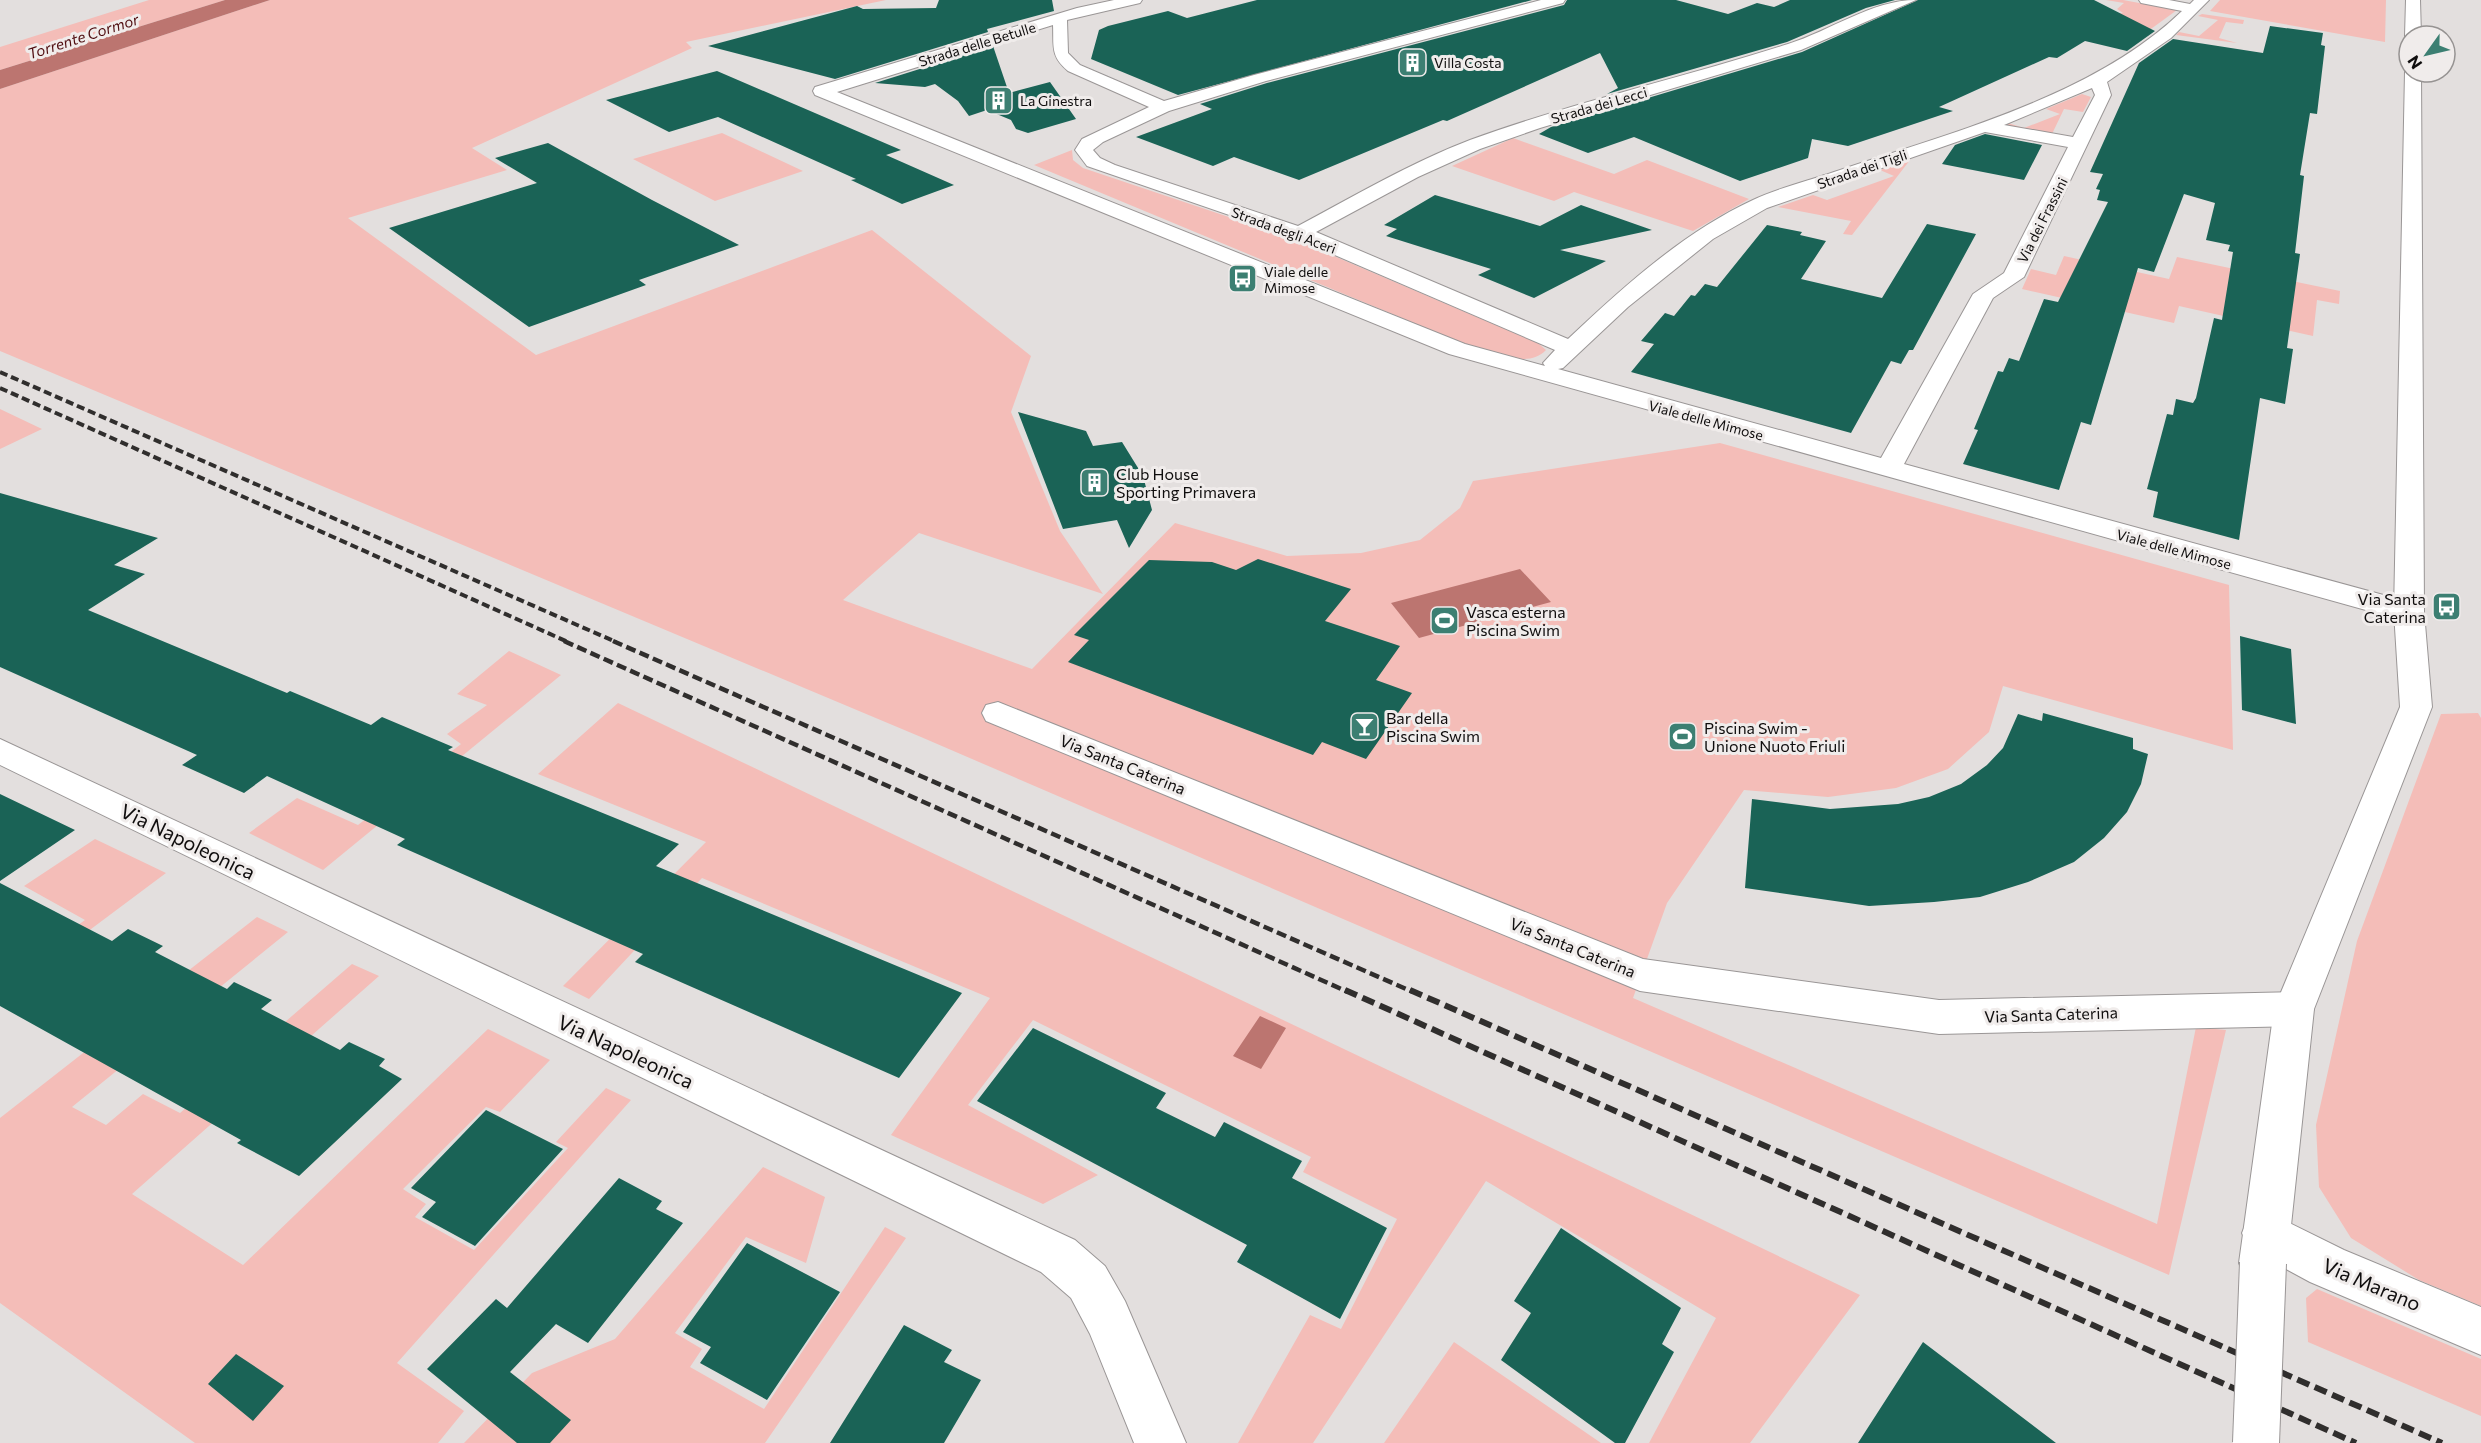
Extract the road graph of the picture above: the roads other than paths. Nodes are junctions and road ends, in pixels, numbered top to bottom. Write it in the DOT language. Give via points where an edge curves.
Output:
graph roads {
  1 [pos="1135,0"];
  2 [pos="1558,0"];
  3 [pos="1909,0"];
  4 [pos="2146,0"];
  5 [pos="2413,0"];
  6 [pos="2198,4"];
  7 [pos="1056,20"];
  8 [pos="2413,24"];
  9 [pos="2098,80"];
  10 [pos="2413,84"];
  11 [pos="821,91"];
  12 [pos="1163,106"];
  13 [pos="1984,127"];
  14 [pos="2080,144"];
  15 [pos="1300,233"];
  16 [pos="1570,348"];
  17 [pos="1543,374"];
  18 [pos="1888,470"];
  19 [pos="2409,612"];
  20 [pos="998,713"];
  21 [pos="0,751"];
  22 [pos="2294,1009"];
  23 [pos="2264,1248"];
  24 [pos="2481,1331"];
  25 [pos="1160,1443"];
  26 [pos="2256,1443"];
  1 -- 7 [label="street, Strada delle Betulle"];
  2 -- 12 [label="street, Strada degli Aceri"];
  3 -- 15 [label="street, Strada dei Lecci" via="1797,47 1474,144"];
  4 -- 6 [label="street"];
  5 -- 8 [label="street"];
  6 -- 9 [label="street, Strada dei Tigli" via="2166,35"];
  7 -- 11 [label="street, Strada delle Betulle"];
  7 -- 12 [label="street" via="1060,23 1059,51 1063,60"];
  9 -- 13 [label="street, Strada dei Tigli"];
  9 -- 14 [label="street, Via dei Frassini" via="2103,95"];
  10 -- 19 [label="street"];
  11 -- 17 [label="street, Viale delle Mimose" via="1418,335"];
  12 -- 15 [label="street, Strada degli Aceri" via="1088,143 1084,150 1087,157 1108,169"];
  13 -- 14 [label="street"];
  13 -- 16 [label="street, Strada dei Tigli" via="1760,204 1706,235 1620,302"];
  14 -- 18 [label="street, Via dei Frassini" via="2013,277 1984,294"];
  15 -- 16 [label="street, Strada degli Aceri"];
  16 -- 17 [label="street, Strada dei Tigli"];
  17 -- 18 [label="street, Viale delle Mimose"];
  18 -- 19 [label="street, Viale delle Mimose"];
  19 -- 22 [label="street" via="2416,707"];
  20 -- 22 [label="street, Via Santa Caterina" via="1640,975 1939,1017"];
  21 -- 25 [label="street, Via Napoleonica" via="1058,1256 1088,1282 1108,1318"];
  22 -- 23 [label="street"];
  23 -- 24 [label="street, Via Marano" via="2327,1266"];
  23 -- 26 [label="street, bridge"];
}
